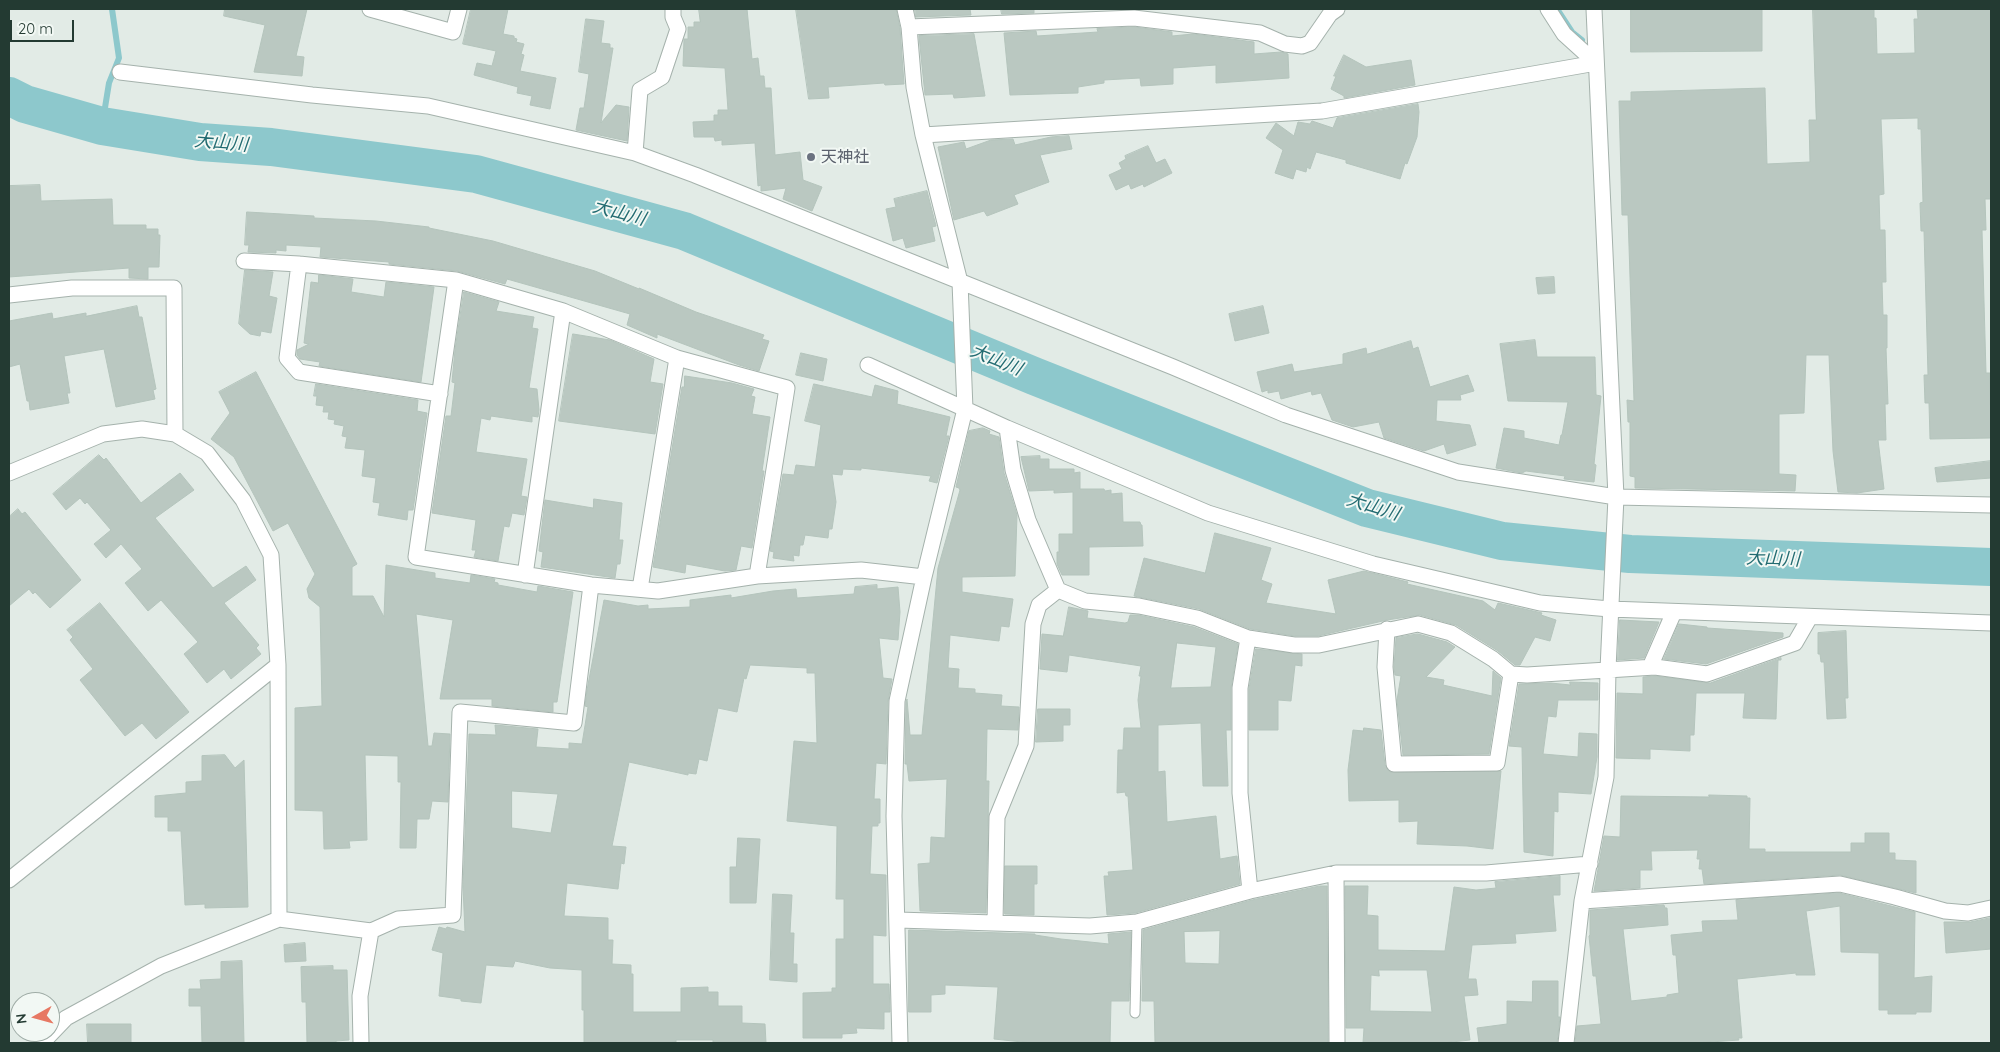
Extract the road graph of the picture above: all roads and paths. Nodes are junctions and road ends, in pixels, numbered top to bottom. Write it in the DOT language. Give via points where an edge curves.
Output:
graph roads {
  1 [pos="370,9"];
  2 [pos="459,9"];
  3 [pos="673,9"];
  4 [pos="905,9"];
  5 [pos="1337,9"];
  6 [pos="1548,9"];
  7 [pos="1594,9"];
  8 [pos="1133,13"];
  9 [pos="909,28"];
  10 [pos="1596,63"];
  11 [pos="120,72"];
  12 [pos="923,134"];
  13 [pos="635,153"];
  14 [pos="244,261"];
  15 [pos="299,264"];
  16 [pos="456,280"];
  17 [pos="960,282"];
  18 [pos="9,295"];
  19 [pos="563,312"];
  20 [pos="677,358"];
  21 [pos="868,365"];
  22 [pos="440,394"];
  23 [pos="965,408"];
  24 [pos="1007,428"];
  25 [pos="175,434"];
  26 [pos="9,474"];
  27 [pos="1616,496"];
  28 [pos="1991,505"];
  29 [pos="525,575"];
  30 [pos="758,576"];
  31 [pos="924,577"];
  32 [pos="591,584"];
  33 [pos="640,589"];
  34 [pos="1058,590"];
  35 [pos="1610,604"];
  36 [pos="1674,612"];
  37 [pos="1810,616"];
  38 [pos="1991,623"];
  39 [pos="1387,630"];
  40 [pos="1248,638"];
  41 [pos="278,665"];
  42 [pos="1650,667"];
  43 [pos="1608,669"];
  44 [pos="1511,674"];
  45 [pos="1590,864"];
  46 [pos="1336,873"];
  47 [pos="9,880"];
  48 [pos="1250,891"];
  49 [pos="1582,902"];
  50 [pos="1991,908"];
  51 [pos="279,919"];
  52 [pos="898,920"];
  53 [pos="995,922"];
  54 [pos="1137,922"];
  55 [pos="371,931"];
  56 [pos="1136,1013"];
  57 [pos="42,1043"];
  58 [pos="361,1043"];
  59 [pos="900,1043"];
  60 [pos="1337,1043"];
  61 [pos="1566,1043"];
  1 -- 2 [label="street" via="453,32"];
  3 -- 13 [label="street" via="672,18 678,29 662,77 640,90"];
  4 -- 9 [label="street"];
  5 -- 8 [label="street" via="1310,42 1302,46 1285,44 1260,33"];
  6 -- 10 [label="street" via="1564,34"];
  7 -- 10 [label="street"];
  8 -- 9 [label="street"];
  9 -- 12 [label="street" via="914,87"];
  10 -- 12 [label="street" via="1322,111"];
  10 -- 27 [label="street"];
  11 -- 13 [label="street" via="428,106"];
  12 -- 17 [label="street"];
  13 -- 17 [label="street"];
  14 -- 15 [label="street"];
  15 -- 16 [label="street"];
  15 -- 22 [label="street" via="287,358 299,372"];
  16 -- 19 [label="street"];
  16 -- 22 [label="street"];
  17 -- 23 [label="street"];
  17 -- 27 [label="street" via="1286,416 1458,472"];
  18 -- 25 [label="street" via="72,288 174,288"];
  19 -- 20 [label="street"];
  19 -- 29 [label="street"];
  20 -- 30 [label="street" via="786,388"];
  20 -- 33 [label="street"];
  21 -- 23 [label="street"];
  22 -- 29 [label="street" via="416,557"];
  23 -- 24 [label="street"];
  23 -- 31 [label="street"];
  24 -- 34 [label="street" via="1013,470 1028,520"];
  24 -- 35 [label="street" via="1208,513 1373,564 1540,603"];
  25 -- 26 [label="street" via="142,429 103,434"];
  25 -- 41 [label="street" via="208,453 243,500 271,555"];
  27 -- 28 [label="street"];
  27 -- 35 [label="street"];
  29 -- 32 [label="street"];
  30 -- 31 [label="street" via="861,570"];
  30 -- 33 [label="street" via="658,591"];
  31 -- 52 [label="street" via="897,701 894,816"];
  32 -- 33 [label="street"];
  32 -- 55 [label="street" via="574,723 460,712 453,915 398,918"];
  34 -- 40 [label="street" via="1085,601 1139,606 1197,618"];
  34 -- 53 [label="street" via="1039,605 1033,624 1026,746 998,817"];
  35 -- 36 [label="street"];
  35 -- 43 [label="street"];
  36 -- 37 [label="street"];
  36 -- 42 [label="street"];
  37 -- 38 [label="street"];
  37 -- 42 [label="street" via="1794,643 1707,674"];
  39 -- 40 [label="street" via="1319,645"];
  39 -- 44 [label="street" via="1418,624 1451,633"];
  39 -- 44 [label="street" via="1385,667 1394,764 1497,763"];
  40 -- 48 [label="street" via="1240,688 1240,793"];
  41 -- 47 [label="street"];
  41 -- 51 [label="street"];
  42 -- 43 [label="street"];
  43 -- 44 [label="street"];
  43 -- 45 [label="street" via="1606,777"];
  45 -- 46 [label="street" via="1486,873"];
  45 -- 49 [label="street"];
  46 -- 48 [label="street"];
  46 -- 60 [label="street"];
  48 -- 54 [label="street"];
  49 -- 50 [label="street" via="1840,884 1945,911 1968,913"];
  49 -- 61 [label="street"];
  51 -- 55 [label="street"];
  51 -- 57 [label="street" via="161,966 66,1018"];
  52 -- 53 [label="street"];
  52 -- 59 [label="street"];
  53 -- 54 [label="street" via="1090,926"];
  54 -- 56 [label="lane"];
  55 -- 58 [label="street" via="360,996"];
}
